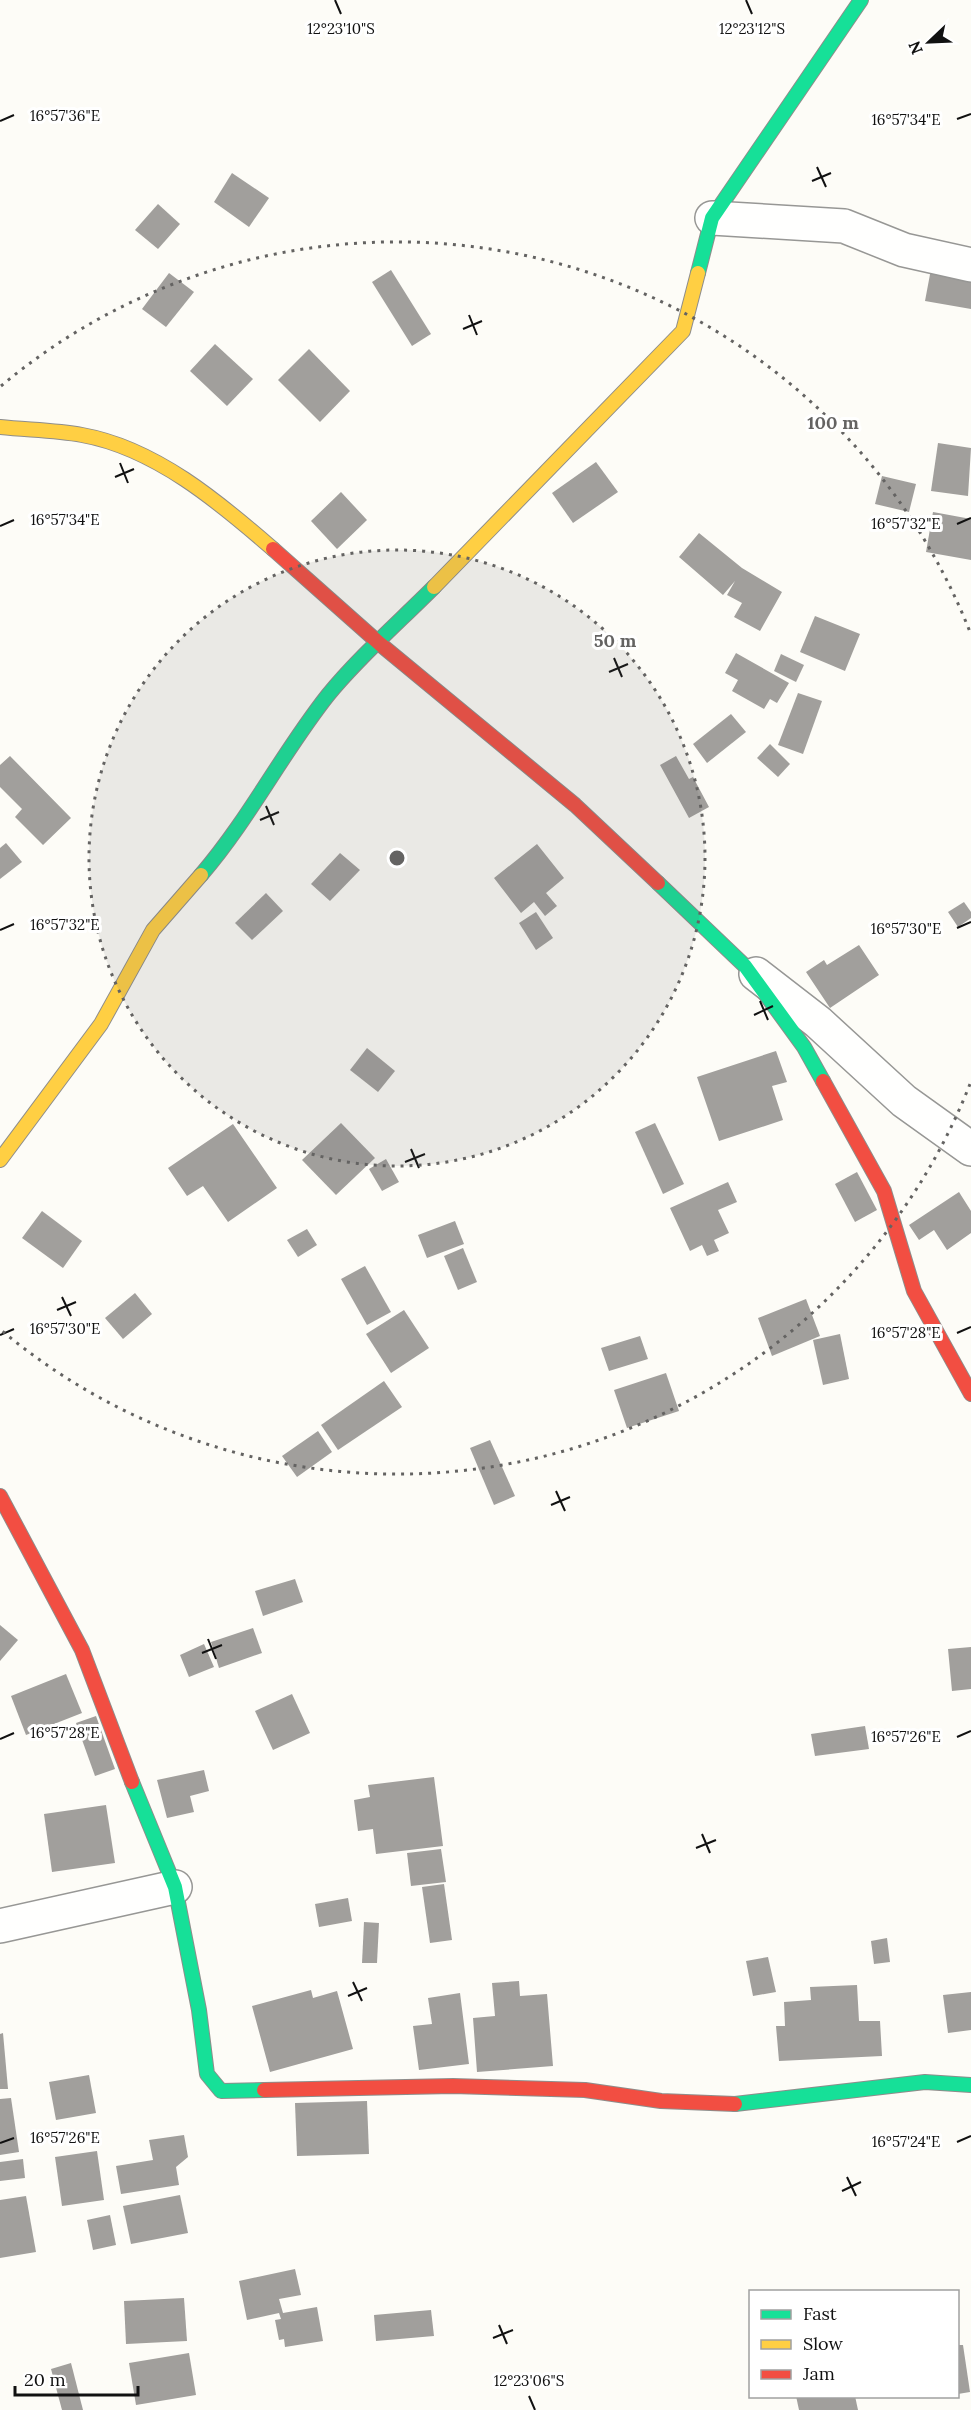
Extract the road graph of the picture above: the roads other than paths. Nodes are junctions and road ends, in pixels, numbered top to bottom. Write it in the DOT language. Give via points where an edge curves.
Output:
graph roads {
  1 [pos="861,0"];
  2 [pos="712,218"];
  3 [pos="971,265"];
  4 [pos="0,427"];
  5 [pos="380,644"];
  6 [pos="745,966"];
  7 [pos="971,1149"];
  8 [pos="0,1160"];
  9 [pos="971,1394"];
  10 [pos="0,1496"];
  11 [pos="175,1887"];
  12 [pos="0,1926"];
  13 [pos="971,2085"];
  1 -- 2 [label="street"];
  2 -- 3 [label="street" via="844,226 904,250"];
  2 -- 5 [label="street" via="684,331"];
  4 -- 5 [label="street" via="94,438 125,447 182,477 257,535"];
  5 -- 6 [label="street" via="575,805"];
  5 -- 8 [label="street" via="329,694 232,839 153,930 101,1024"];
  6 -- 7 [label="street" via="818,1022 904,1101"];
  6 -- 9 [label="street" via="804,1047 884,1191 914,1291"];
  10 -- 11 [label="street" via="82,1650"];
  11 -- 12 [label="street"];
  11 -- 13 [label="street" via="207,2074 221,2091 489,2087 585,2090 661,2101 737,2104 925,2082"];
}
